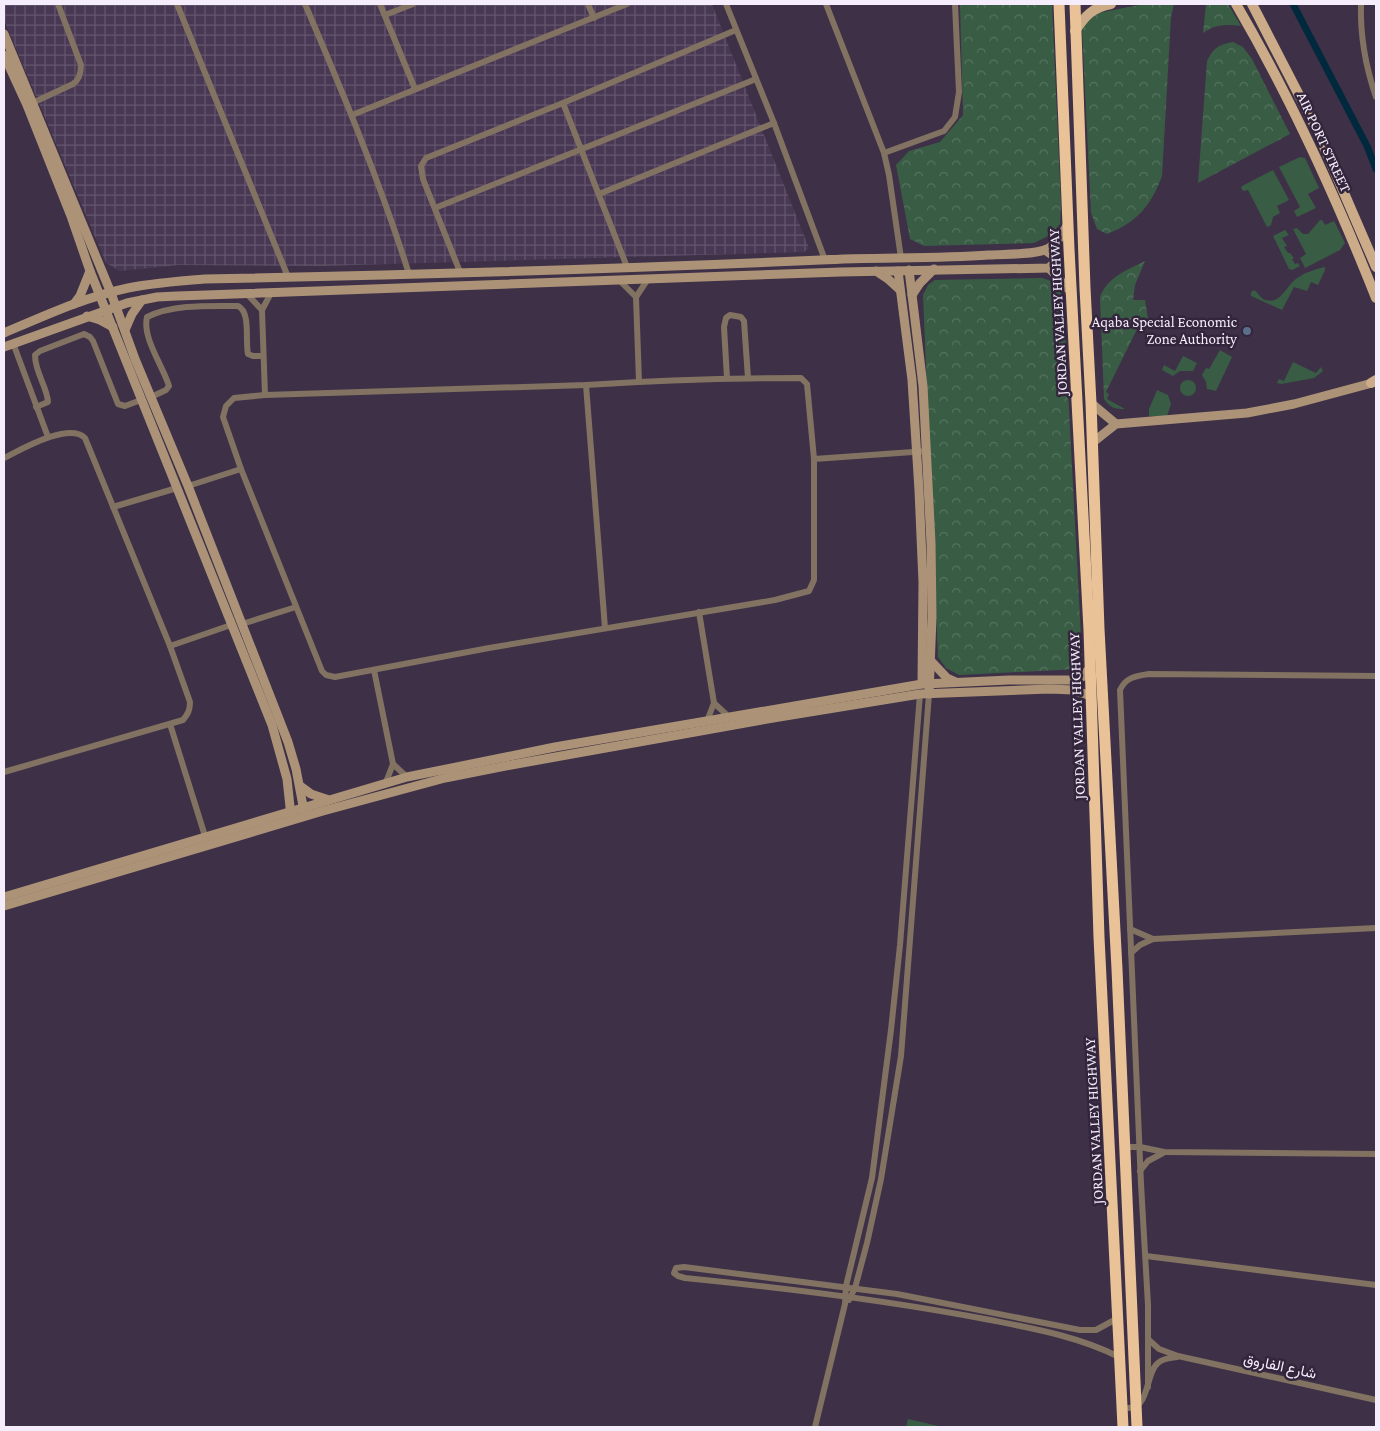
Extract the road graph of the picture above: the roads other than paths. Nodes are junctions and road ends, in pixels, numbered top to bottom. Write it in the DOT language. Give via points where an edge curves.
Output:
graph roads {
  1 [pos="58,4"];
  2 [pos="177,4"];
  3 [pos="305,4"];
  4 [pos="380,4"];
  5 [pos="413,4"];
  6 [pos="588,4"];
  7 [pos="627,4"];
  8 [pos="726,4"];
  9 [pos="826,4"];
  10 [pos="955,4"];
  11 [pos="1059,4"];
  12 [pos="1075,4"];
  13 [pos="1111,4"];
  14 [pos="1236,4"];
  15 [pos="1252,4"];
  16 [pos="1361,4"];
  17 [pos="385,15"];
  18 [pos="594,18"];
  19 [pos="736,30"];
  20 [pos="1075,31"];
  21 [pos="4,34"];
  22 [pos="4,55"];
  23 [pos="756,79"];
  24 [pos="415,90"];
  25 [pos="1376,97"];
  26 [pos="563,103"];
  27 [pos="30,104"];
  28 [pos="352,115"];
  29 [pos="774,123"];
  30 [pos="581,150"];
  31 [pos="884,153"];
  32 [pos="54,165"];
  33 [pos="599,194"];
  34 [pos="435,208"];
  35 [pos="1068,224"];
  36 [pos="1046,250"];
  37 [pos="1084,255"];
  38 [pos="1070,256"];
  39 [pos="901,258"];
  40 [pos="825,260"];
  41 [pos="627,267"];
  42 [pos="1376,267"];
  43 [pos="1049,268"];
  44 [pos="934,269"];
  45 [pos="90,270"];
  46 [pos="909,270"];
  47 [pos="523,271"];
  48 [pos="876,271"];
  49 [pos="898,271"];
  50 [pos="460,272"];
  51 [pos="409,274"];
  52 [pos="288,277"];
  53 [pos="648,279"];
  54 [pos="620,281"];
  55 [pos="527,283"];
  56 [pos="900,290"];
  57 [pos="111,293"];
  58 [pos="246,293"];
  59 [pos="271,293"];
  60 [pos="1072,293"];
  61 [pos="912,295"];
  62 [pos="100,296"];
  63 [pos="636,297"];
  64 [pos="1376,298"];
  65 [pos="142,300"];
  66 [pos="74,304"];
  67 [pos="116,307"];
  68 [pos="106,310"];
  69 [pos="262,310"];
  70 [pos="87,316"];
  71 [pos="113,326"];
  72 [pos="126,330"];
  73 [pos="4,333"];
  74 [pos="8,345"];
  75 [pos="263,356"];
  76 [pos="727,378"];
  77 [pos="748,378"];
  78 [pos="639,382"];
  79 [pos="1375,382"];
  80 [pos="586,385"];
  81 [pos="265,395"];
  82 [pos="151,397"];
  83 [pos="141,400"];
  84 [pos="1091,404"];
  85 [pos="36,407"];
  86 [pos="1116,424"];
  87 [pos="48,437"];
  88 [pos="1092,443"];
  89 [pos="917,451"];
  90 [pos="927,451"];
  91 [pos="4,458"];
  92 [pos="814,459"];
  93 [pos="241,469"];
  94 [pos="188,486"];
  95 [pos="177,488"];
  96 [pos="113,507"];
  97 [pos="296,607"];
  98 [pos="699,612"];
  99 [pos="242,624"];
  100 [pos="231,625"];
  101 [pos="605,628"];
  102 [pos="1094,629"];
  103 [pos="170,646"];
  104 [pos="931,661"];
  105 [pos="922,667"];
  106 [pos="1089,669"];
  107 [pos="374,670"];
  108 [pos="1376,676"];
  109 [pos="956,683"];
  110 [pos="926,684"];
  111 [pos="904,687"];
  112 [pos="924,694"];
  113 [pos="1091,696"];
  114 [pos="714,703"];
  115 [pos="729,717"];
  116 [pos="706,720"];
  117 [pos="170,724"];
  118 [pos="393,764"];
  119 [pos="4,772"];
  120 [pos="407,777"];
  121 [pos="386,782"];
  122 [pos="300,786"];
  123 [pos="289,794"];
  124 [pos="329,800"];
  125 [pos="304,812"];
  126 [pos="276,816"];
  127 [pos="292,816"];
  128 [pos="205,836"];
  129 [pos="4,897"];
  130 [pos="4,906"];
  131 [pos="1130,928"];
  132 [pos="1376,928"];
  133 [pos="1153,939"];
  134 [pos="1131,953"];
  135 [pos="1120,1047"];
  136 [pos="1136,1047"];
  137 [pos="1125,1147"];
  138 [pos="1140,1147"];
  139 [pos="1164,1152"];
  140 [pos="1376,1154"];
  141 [pos="1140,1171"];
  142 [pos="1146,1256"];
  143 [pos="1376,1285"];
  144 [pos="846,1286"];
  145 [pos="855,1288"];
  146 [pos="848,1296"];
  147 [pos="1118,1318"];
  148 [pos="1149,1340"];
  149 [pos="1178,1356"];
  150 [pos="1119,1357"];
  151 [pos="1148,1387"];
  152 [pos="1376,1400"];
  153 [pos="1122,1407"];
  154 [pos="1136,1407"];
  155 [pos="815,1427"];
  156 [pos="1123,1427"];
  157 [pos="1137,1427"];
  1 -- 27 [label="street" via="81,70 73,84"];
  2 -- 52 [label="street"];
  3 -- 28 [label="street"];
  4 -- 17 [label="street"];
  5 -- 17 [label="street"];
  6 -- 18 [label="street"];
  7 -- 18 [label="street"];
  8 -- 19 [label="street"];
  9 -- 31 [label="street"];
  10 -- 31 [label="street" via="958,77 955,117 944,131"];
  11 -- 35 [label="highway, JORDAN VALLEY HIGHWAY"];
  12 -- 20 [label="highway, JORDAN VALLEY HIGHWAY"];
  13 -- 20 [label="main road" via="1088,14"];
  14 -- 64 [label="main road, AIR PORT STREET" via="1306,138 1358,250"];
  15 -- 42 [label="main road, AIR PORT STREET" via="1316,128"];
  16 -- 25 [label="street" via="1360,29 1367,70"];
  17 -- 24 [label="street"];
  18 -- 24 [label="street"];
  19 -- 23 [label="street"];
  19 -- 26 [label="street"];
  20 -- 37 [label="highway, JORDAN VALLEY HIGHWAY"];
  21 -- 27 [label="street"];
  22 -- 27 [label="street"];
  23 -- 29 [label="street"];
  23 -- 30 [label="street"];
  24 -- 28 [label="street"];
  26 -- 30 [label="street"];
  26 -- 34 [label="street" via="426,158 421,171"];
  27 -- 32 [label="street"];
  28 -- 51 [label="street"];
  29 -- 33 [label="street"];
  29 -- 40 [label="street"];
  30 -- 33 [label="street"];
  30 -- 34 [label="street"];
  31 -- 39 [label="street"];
  32 -- 45 [label="street"];
  32 -- 57 [label="street"];
  33 -- 41 [label="street"];
  34 -- 50 [label="street"];
  35 -- 36 [label="street" via="1058,240"];
  35 -- 38 [label="highway, JORDAN VALLEY HIGHWAY"];
  36 -- 39 [label="street" via="967,257"];
  36 -- 43 [label="street" via="1055,257"];
  37 -- 38 [label="highway"];
  37 -- 84 [label="highway, JORDAN VALLEY HIGHWAY"];
  38 -- 60 [label="highway, JORDAN VALLEY HIGHWAY"];
  39 -- 40 [label="street"];
  40 -- 41 [label="street"];
  41 -- 47 [label="street"];
  43 -- 44 [label="street"];
  43 -- 60 [label="street"];
  44 -- 46 [label="street"];
  44 -- 61 [label="street"];
  45 -- 62 [label="street"];
  45 -- 66 [label="street"];
  46 -- 49 [label="street"];
  46 -- 61 [label="street"];
  47 -- 50 [label="street"];
  47 -- 55 [label="street"];
  48 -- 49 [label="street"];
  48 -- 53 [label="street"];
  48 -- 56 [label="street"];
  49 -- 56 [label="street"];
  50 -- 51 [label="street"];
  51 -- 52 [label="street"];
  52 -- 57 [label="street" via="188,280"];
  53 -- 54 [label="street"];
  53 -- 63 [label="street"];
  54 -- 55 [label="street"];
  54 -- 63 [label="street"];
  55 -- 59 [label="street"];
  56 -- 89 [label="street"];
  57 -- 62 [label="street"];
  57 -- 67 [label="street"];
  58 -- 59 [label="street"];
  58 -- 65 [label="street"];
  58 -- 69 [label="street"];
  59 -- 69 [label="street"];
  60 -- 102 [label="highway, JORDAN VALLEY HIGHWAY"];
  61 -- 90 [label="street"];
  62 -- 66 [label="street"];
  62 -- 68 [label="street"];
  63 -- 78 [label="street"];
  65 -- 67 [label="street"];
  65 -- 72 [label="street"];
  66 -- 73 [label="street"];
  67 -- 68 [label="street"];
  67 -- 72 [label="street"];
  68 -- 70 [label="street"];
  68 -- 71 [label="street"];
  69 -- 75 [label="street"];
  70 -- 71 [label="street"];
  70 -- 74 [label="street"];
  71 -- 83 [label="street"];
  72 -- 82 [label="street"];
  74 -- 85 [label="street"];
  75 -- 81 [label="street"];
  75 -- 82 [label="street" via="248,354 246,315 238,306 155,313 147,317 145,324 169,386"];
  76 -- 77 [label="street"];
  76 -- 77 [label="street" via="724,327 730,315 744,321"];
  76 -- 78 [label="street"];
  77 -- 92 [label="street" via="801,378 806,381"];
  78 -- 80 [label="street"];
  79 -- 86 [label="street" via="1247,413"];
  80 -- 81 [label="street"];
  80 -- 101 [label="street"];
  81 -- 93 [label="street" via="234,398 226,406 223,417"];
  82 -- 94 [label="street"];
  83 -- 85 [label="street" via="125,406 118,404 94,341 84,334 40,351 35,356 48,402"];
  83 -- 95 [label="street"];
  84 -- 86 [label="street"];
  84 -- 88 [label="highway, JORDAN VALLEY HIGHWAY"];
  85 -- 87 [label="street"];
  86 -- 88 [label="street"];
  87 -- 91 [label="street"];
  87 -- 96 [label="street" via="75,432 85,438"];
  88 -- 102 [label="highway, JORDAN VALLEY HIGHWAY"];
  89 -- 90 [label="street"];
  89 -- 92 [label="street"];
  89 -- 105 [label="street" via="923,582"];
  90 -- 104 [label="street" via="932,569"];
  92 -- 98 [label="street" via="814,580 809,591"];
  93 -- 94 [label="street"];
  93 -- 97 [label="street"];
  94 -- 99 [label="street"];
  95 -- 96 [label="street"];
  95 -- 100 [label="street"];
  96 -- 103 [label="street"];
  97 -- 99 [label="street"];
  97 -- 107 [label="street" via="326,675 335,677"];
  98 -- 101 [label="street"];
  98 -- 114 [label="street"];
  99 -- 122 [label="street" via="288,742"];
  100 -- 103 [label="street"];
  100 -- 123 [label="street" via="272,725"];
  101 -- 107 [label="street"];
  102 -- 106 [label="highway, JORDAN VALLEY HIGHWAY"];
  102 -- 135 [label="highway, JORDAN VALLEY HIGHWAY"];
  103 -- 117 [label="street" via="190,702 187,715"];
  104 -- 109 [label="street"];
  104 -- 110 [label="street"];
  105 -- 110 [label="street"];
  105 -- 111 [label="street"];
  106 -- 109 [label="street" via="1082,677 1072,680"];
  106 -- 113 [label="highway, JORDAN VALLEY HIGHWAY"];
  107 -- 118 [label="street"];
  108 -- 131 [label="street" via="1168,673 1135,676 1125,681 1120,690 1120,711"];
  109 -- 110 [label="street"];
  110 -- 111 [label="street"];
  110 -- 112 [label="street"];
  111 -- 115 [label="street"];
  112 -- 113 [label="street" via="1050,689 1073,690"];
  112 -- 125 [label="street" via="445,778"];
  112 -- 144 [label="street" via="891,1030 872,1178"];
  112 -- 145 [label="street" via="901,1056 882,1179"];
  113 -- 147 [label="highway, JORDAN VALLEY HIGHWAY"];
  114 -- 115 [label="street"];
  114 -- 116 [label="street"];
  115 -- 116 [label="street"];
  116 -- 120 [label="street"];
  117 -- 119 [label="street"];
  117 -- 128 [label="street"];
  118 -- 120 [label="street"];
  118 -- 121 [label="street"];
  120 -- 121 [label="street"];
  121 -- 124 [label="street"];
  122 -- 124 [label="street"];
  122 -- 125 [label="street"];
  123 -- 126 [label="street"];
  123 -- 127 [label="street"];
  124 -- 125 [label="street"];
  125 -- 127 [label="street"];
  126 -- 127 [label="street"];
  126 -- 128 [label="street"];
  127 -- 130 [label="street" via="141,867"];
  128 -- 129 [label="street"];
  131 -- 133 [label="street"];
  131 -- 134 [label="street"];
  132 -- 133 [label="street"];
  133 -- 134 [label="street"];
  134 -- 136 [label="street"];
  135 -- 136 [label="street"];
  135 -- 137 [label="highway, JORDAN VALLEY HIGHWAY"];
  136 -- 138 [label="street"];
  137 -- 138 [label="street"];
  137 -- 154 [label="highway, JORDAN VALLEY HIGHWAY"];
  138 -- 139 [label="street"];
  138 -- 141 [label="street"];
  139 -- 140 [label="street"];
  139 -- 141 [label="street" via="1148,1161"];
  141 -- 142 [label="street"];
  142 -- 143 [label="street"];
  142 -- 148 [label="street"];
  144 -- 145 [label="street"];
  144 -- 146 [label="street"];
  144 -- 146 [label="street" via="684,1267 676,1268 674,1273 685,1278"];
  145 -- 146 [label="street"];
  145 -- 147 [label="street" via="935,1300 1080,1330 1102,1328"];
  146 -- 150 [label="street" via="1020,1326 1094,1345"];
  146 -- 155 [label="street"];
  147 -- 150 [label="highway, JORDAN VALLEY HIGHWAY"];
  148 -- 149 [label="street, شارع الفاروق" via="1159,1349"];
  148 -- 151 [label="street"];
  149 -- 151 [label="street" via="1158,1362"];
  149 -- 152 [label="street, شارع الفاروق"];
  150 -- 153 [label="highway, JORDAN VALLEY HIGHWAY"];
  151 -- 154 [label="street"];
  153 -- 154 [label="street"];
  153 -- 156 [label="highway, JORDAN VALLEY HIGHWAY"];
  154 -- 157 [label="highway, JORDAN VALLEY HIGHWAY"];
}
